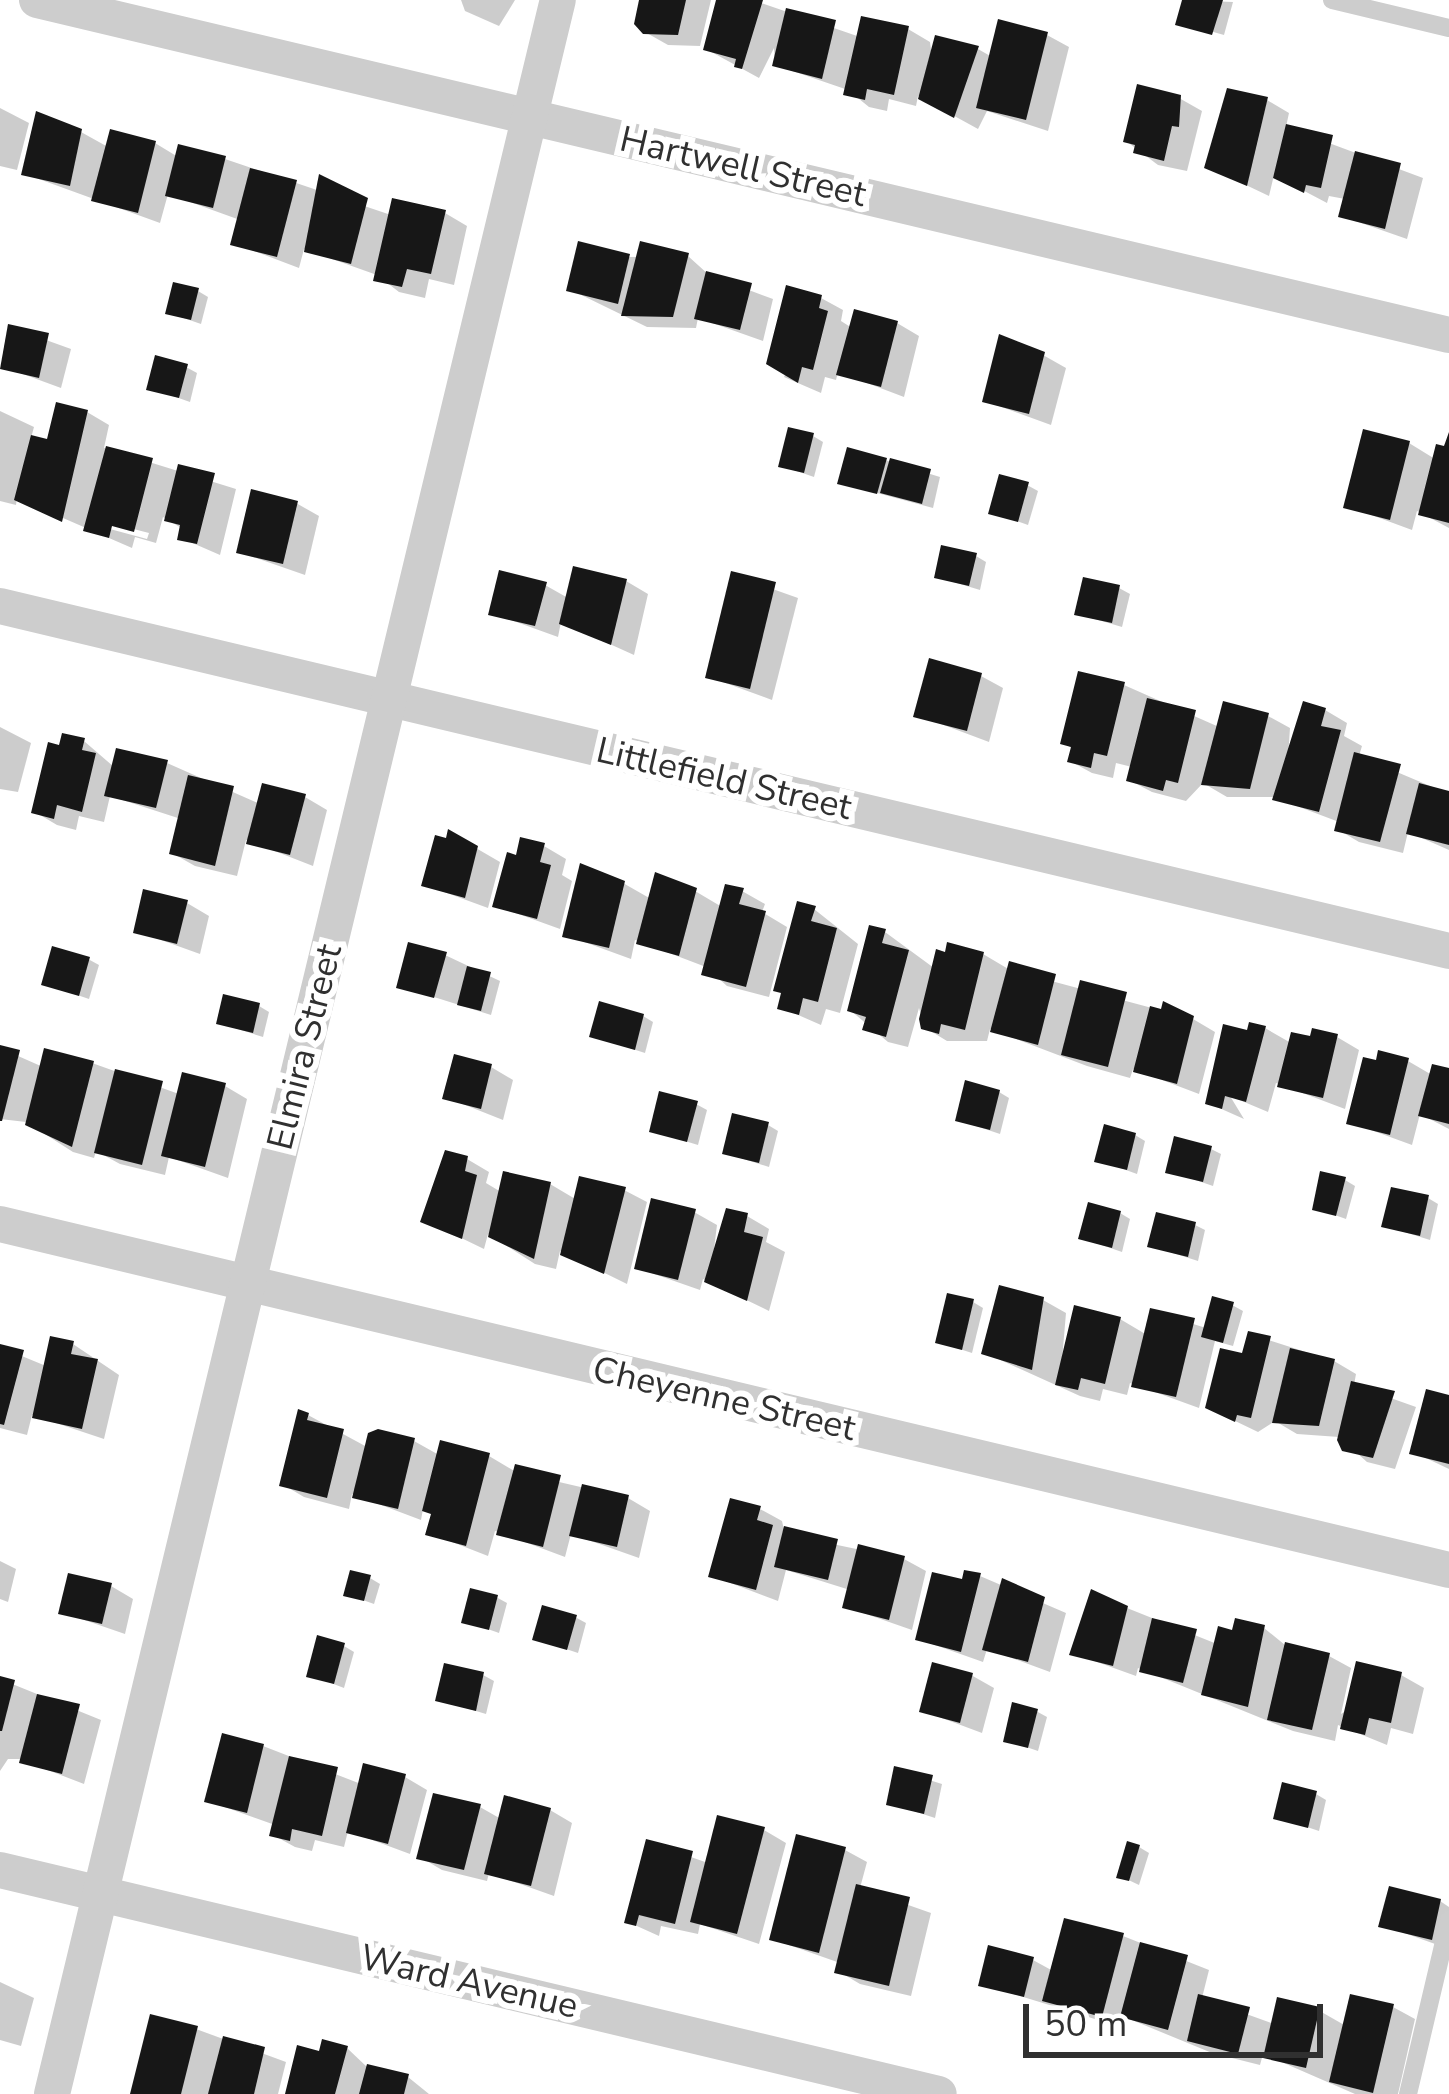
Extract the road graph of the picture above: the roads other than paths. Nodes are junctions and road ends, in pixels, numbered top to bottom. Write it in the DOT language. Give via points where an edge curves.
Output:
graph roads {
  1 [pos="37,0"];
  2 [pos="558,0"];
  3 [pos="1332,0"];
  4 [pos="1449,28"];
  5 [pos="530,116"];
  6 [pos="1449,334"];
  7 [pos="0,606"];
  8 [pos="389,699"];
  9 [pos="1449,952"];
  10 [pos="0,1224"];
  11 [pos="249,1282"];
  12 [pos="1449,1570"];
  13 [pos="0,1870"];
  14 [pos="100,1895"];
  15 [pos="1449,1920"];
  16 [pos="52,2094"];
  17 [pos="939,2094"];
  18 [pos="1408,2094"];
  1 -- 5 [label="street, Hartwell Street"];
  2 -- 5 [label="street, Elmira Street"];
  3 -- 4 [label="lane"];
  5 -- 6 [label="street, Hartwell Street"];
  5 -- 8 [label="street, Elmira Street"];
  7 -- 8 [label="street, Littlefield Street"];
  8 -- 9 [label="street, Littlefield Street"];
  8 -- 11 [label="street, Elmira Street"];
  10 -- 11 [label="street, Cheyenne Street"];
  11 -- 12 [label="street, Cheyenne Street"];
  11 -- 14 [label="street, Elmira Street"];
  13 -- 14 [label="street, Ward Avenue"];
  14 -- 16 [label="street, Elmira Street"];
  14 -- 17 [label="street, Ward Avenue"];
  15 -- 18 [label="lane"];
}
